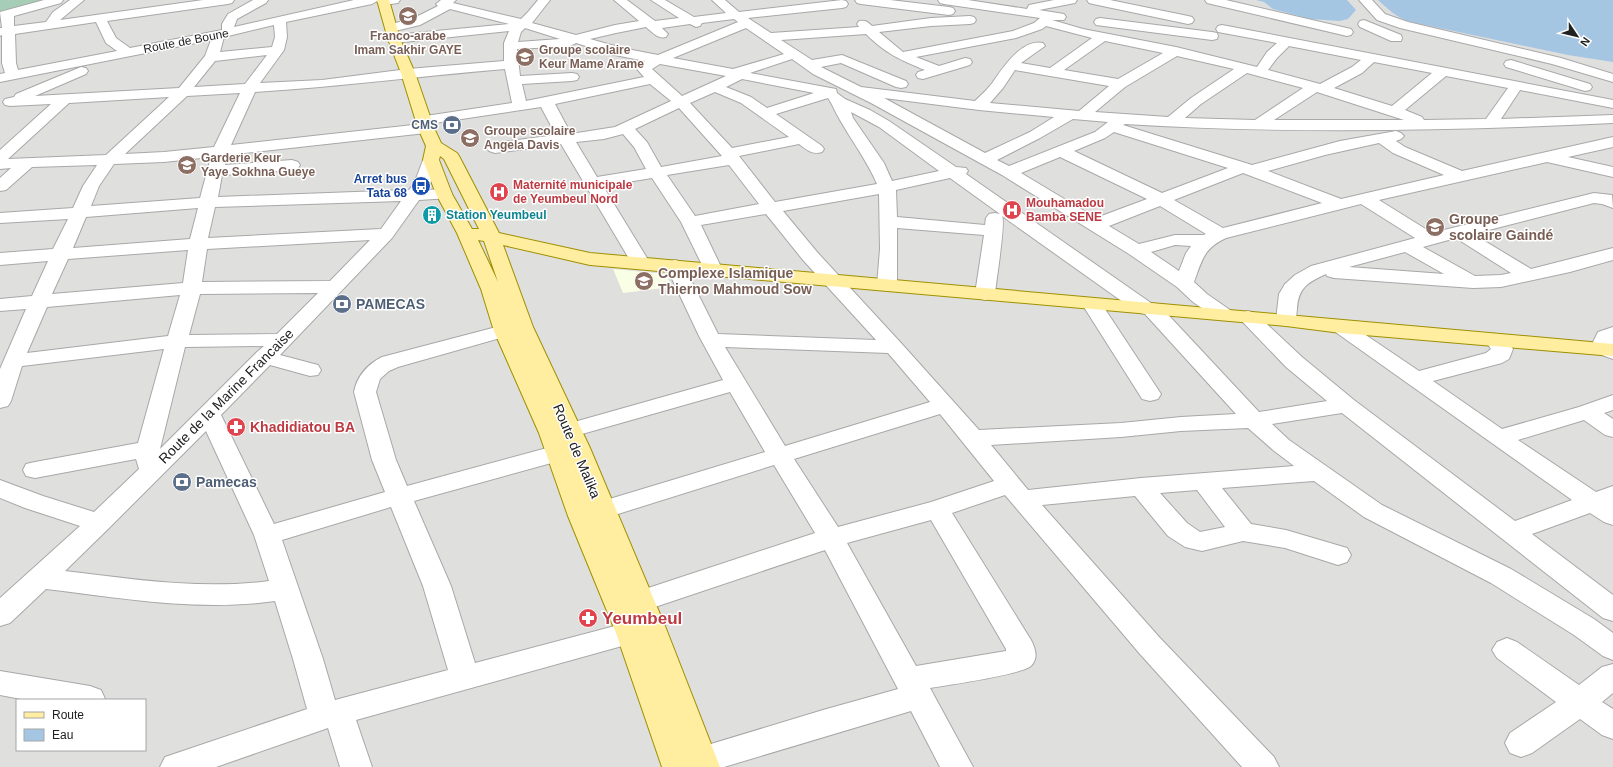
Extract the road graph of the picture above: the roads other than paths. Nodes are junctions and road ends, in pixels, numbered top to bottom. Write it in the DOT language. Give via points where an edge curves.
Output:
graph roads {
  1 [pos="57,0"];
  2 [pos="78,0"];
  3 [pos="228,0"];
  4 [pos="383,0"];
  5 [pos="428,0"];
  6 [pos="544,0"];
  7 [pos="620,0"];
  8 [pos="657,0"];
  9 [pos="718,0"];
  10 [pos="762,0"];
  11 [pos="861,0"];
  12 [pos="1070,0"];
  13 [pos="1093,0"];
  14 [pos="1211,0"];
  15 [pos="256,1"];
  16 [pos="840,2"];
  17 [pos="969,2"];
  18 [pos="1163,2"];
  19 [pos="1364,2"];
  20 [pos="446,3"];
  21 [pos="176,4"];
  22 [pos="1125,4"];
  23 [pos="946,5"];
  24 [pos="1143,10"];
  25 [pos="1252,10"];
  26 [pos="776,11"];
  27 [pos="1020,11"];
  28 [pos="282,13"];
  29 [pos="4,15"];
  30 [pos="1381,17"];
  31 [pos="1047,18"];
  32 [pos="100,19"];
  33 [pos="741,19"];
  34 [pos="1087,19"];
  35 [pos="970,20"];
  36 [pos="693,21"];
  37 [pos="51,24"];
  38 [pos="650,24"];
  39 [pos="1364,24"];
  40 [pos="522,25"];
  41 [pos="1223,28"];
  42 [pos="225,29"];
  43 [pos="869,30"];
  44 [pos="4,31"];
  45 [pos="1347,32"];
  46 [pos="811,34"];
  47 [pos="715,36"];
  48 [pos="1103,36"];
  49 [pos="767,37"];
  50 [pos="394,39"];
  51 [pos="473,40"];
  52 [pos="581,40"];
  53 [pos="1327,40"];
  54 [pos="1287,41"];
  55 [pos="1411,42"];
  56 [pos="511,46"];
  57 [pos="691,46"];
  58 [pos="1038,46"];
  59 [pos="1313,46"];
  60 [pos="277,50"];
  61 [pos="1176,51"];
  62 [pos="127,52"];
  63 [pos="793,55"];
  64 [pos="1192,55"];
  65 [pos="111,56"];
  66 [pos="901,56"];
  67 [pos="211,57"];
  68 [pos="1371,58"];
  69 [pos="965,62"];
  70 [pos="1501,62"];
  71 [pos="512,64"];
  72 [pos="809,65"];
  73 [pos="1011,65"];
  74 [pos="1245,68"];
  75 [pos="656,69"];
  76 [pos="937,70"];
  77 [pos="1054,72"];
  78 [pos="1260,72"];
  79 [pos="1442,72"];
  80 [pos="408,74"];
  81 [pos="738,74"];
  82 [pos="6,76"];
  83 [pos="572,77"];
  84 [pos="1613,78"];
  85 [pos="514,80"];
  86 [pos="901,84"];
  87 [pos="1120,84"];
  88 [pos="1516,86"];
  89 [pos="1613,86"];
  90 [pos="715,87"];
  91 [pos="1319,88"];
  92 [pos="249,89"];
  93 [pos="854,89"];
  94 [pos="832,91"];
  95 [pos="183,92"];
  96 [pos="878,93"];
  97 [pos="65,100"];
  98 [pos="546,102"];
  99 [pos="682,102"];
  100 [pos="1613,104"];
  101 [pos="3,105"];
  102 [pos="520,106"];
  103 [pos="979,106"];
  104 [pos="1394,111"];
  105 [pos="765,113"];
  106 [pos="1076,115"];
  107 [pos="1613,119"];
  108 [pos="1171,122"];
  109 [pos="1118,123"];
  110 [pos="1491,123"];
  111 [pos="1259,124"];
  112 [pos="1427,124"];
  113 [pos="1456,124"];
  114 [pos="626,128"];
  115 [pos="429,138"];
  116 [pos="1381,138"];
  117 [pos="566,139"];
  118 [pos="803,139"];
  119 [pos="1606,144"];
  120 [pos="495,148"];
  121 [pos="816,149"];
  122 [pos="220,151"];
  123 [pos="1061,151"];
  124 [pos="730,156"];
  125 [pos="1613,156"];
  126 [pos="1544,157"];
  127 [pos="0,158"];
  128 [pos="988,160"];
  129 [pos="108,161"];
  130 [pos="28,163"];
  131 [pos="0,164"];
  132 [pos="292,165"];
  133 [pos="1246,170"];
  134 [pos="216,171"];
  135 [pos="656,172"];
  136 [pos="1008,172"];
  137 [pos="1613,172"];
  138 [pos="952,173"];
  139 [pos="1460,176"];
  140 [pos="594,183"];
  141 [pos="0,186"];
  142 [pos="887,186"];
  143 [pos="414,194"];
  144 [pos="444,194"];
  145 [pos="1364,198"];
  146 [pos="1160,199"];
  147 [pos="209,202"];
  148 [pos="1613,203"];
  149 [pos="997,204"];
  150 [pos="1339,204"];
  151 [pos="770,207"];
  152 [pos="80,213"];
  153 [pos="3,220"];
  154 [pos="690,222"];
  155 [pos="888,222"];
  156 [pos="1095,225"];
  157 [pos="994,232"];
  158 [pos="1458,232"];
  159 [pos="466,233"];
  160 [pos="386,234"];
  161 [pos="491,236"];
  162 [pos="1212,237"];
  163 [pos="1430,240"];
  164 [pos="198,244"];
  165 [pos="1408,246"];
  166 [pos="1136,250"];
  167 [pos="61,254"];
  168 [pos="1613,254"];
  169 [pos="0,259"];
  170 [pos="642,263"];
  171 [pos="675,266"];
  172 [pos="713,269"];
  173 [pos="1318,270"];
  174 [pos="1528,275"];
  175 [pos="832,280"];
  176 [pos="1473,282"];
  177 [pos="1184,283"];
  178 [pos="887,286"];
  179 [pos="335,287"];
  180 [pos="192,288"];
  181 [pos="985,294"];
  182 [pos="41,302"];
  183 [pos="1092,304"];
  184 [pos="0,305"];
  185 [pos="1148,308"];
  186 [pos="1223,314"];
  187 [pos="1248,317"];
  188 [pos="1286,320"];
  189 [pos="1341,327"];
  190 [pos="504,331"];
  191 [pos="282,340"];
  192 [pos="712,340"];
  193 [pos="1495,340"];
  194 [pos="176,342"];
  195 [pos="894,347"];
  196 [pos="1611,347"];
  197 [pos="265,357"];
  198 [pos="10,358"];
  199 [pos="310,370"];
  200 [pos="1415,379"];
  201 [pos="736,383"];
  202 [pos="1150,394"];
  203 [pos="0,401"];
  204 [pos="1613,402"];
  205 [pos="944,405"];
  206 [pos="1346,405"];
  207 [pos="1587,412"];
  208 [pos="210,414"];
  209 [pos="1254,420"];
  210 [pos="1613,430"];
  211 [pos="973,438"];
  212 [pos="1499,438"];
  213 [pos="563,442"];
  214 [pos="780,455"];
  215 [pos="150,460"];
  216 [pos="36,470"];
  217 [pos="1319,472"];
  218 [pos="1204,482"];
  219 [pos="1141,486"];
  220 [pos="0,488"];
  221 [pos="1016,492"];
  222 [pos="400,496"];
  223 [pos="1606,505"];
  224 [pos="938,509"];
  225 [pos="602,510"];
  226 [pos="99,523"];
  227 [pos="1243,532"];
  228 [pos="1511,532"];
  229 [pos="267,535"];
  230 [pos="831,538"];
  231 [pos="1338,556"];
  232 [pos="40,578"];
  233 [pos="285,589"];
  234 [pos="640,601"];
  235 [pos="1613,610"];
  236 [pos="0,615"];
  237 [pos="630,633"];
  238 [pos="1613,648"];
  239 [pos="1507,650"];
  240 [pos="1613,676"];
  241 [pos="465,677"];
  242 [pos="0,684"];
  243 [pos="913,688"];
  244 [pos="90,699"];
  245 [pos="1580,702"];
  246 [pos="331,714"];
  247 [pos="1613,726"];
  248 [pos="1521,743"];
  249 [pos="684,765"];
  250 [pos="176,767"];
  251 [pos="356,767"];
  252 [pos="957,767"];
  253 [pos="1263,767"];
  1 -- 29 [label="street"];
  2 -- 37 [label="street" via="57,15"];
  3 -- 21 [label="street"];
  4 -- 28 [label="street, Route de Boune"];
  4 -- 50 [label="main road, Route de Malika"];
  5 -- 20 [label="street"];
  6 -- 40 [label="street"];
  7 -- 38 [label="street"];
  8 -- 36 [label="street"];
  9 -- 33 [label="street"];
  10 -- 26 [label="street"];
  11 -- 23 [label="street"];
  12 -- 27 [label="street"];
  13 -- 22 [label="street"];
  14 -- 25 [label="street"];
  15 -- 42 [label="street" via="238,13"];
  16 -- 26 [label="street"];
  16 -- 43 [label="street"];
  17 -- 23 [label="street"];
  17 -- 27 [label="street"];
  18 -- 24 [label="street"];
  19 -- 30 [label="street"];
  20 -- 40 [label="street"];
  20 -- 50 [label="street"];
  21 -- 32 [label="street"];
  22 -- 24 [label="street"];
  22 -- 34 [label="street"];
  24 -- 41 [label="street"];
  25 -- 41 [label="street"];
  25 -- 45 [label="street"];
  26 -- 33 [label="street"];
  26 -- 46 [label="street"];
  27 -- 31 [label="street"];
  28 -- 42 [label="street, Route de Boune"];
  28 -- 60 [label="street" via="281,37"];
  29 -- 44 [label="street"];
  30 -- 39 [label="street"];
  30 -- 84 [label="street"];
  31 -- 34 [label="street"];
  31 -- 48 [label="street"];
  31 -- 66 [label="street" via="1041,24 1008,36"];
  32 -- 37 [label="street"];
  32 -- 62 [label="street" via="111,40"];
  33 -- 36 [label="street"];
  33 -- 47 [label="street"];
  33 -- 49 [label="street"];
  34 -- 41 [label="street"];
  35 -- 43 [label="street"];
  36 -- 38 [label="street"];
  36 -- 47 [label="street"];
  37 -- 44 [label="street"];
  38 -- 52 [label="street" via="615,29"];
  38 -- 57 [label="street" via="663,35"];
  39 -- 45 [label="street"];
  39 -- 55 [label="street"];
  40 -- 50 [label="street"];
  40 -- 52 [label="street"];
  40 -- 56 [label="street" via="513,34"];
  41 -- 53 [label="street"];
  41 -- 54 [label="street"];
  41 -- 64 [label="street"];
  42 -- 62 [label="street, Route de Boune"];
  42 -- 67 [label="street"];
  43 -- 46 [label="street"];
  43 -- 66 [label="street"];
  44 -- 82 [label="street" via="9,63"];
  45 -- 53 [label="street"];
  46 -- 49 [label="street"];
  47 -- 57 [label="street"];
  48 -- 61 [label="street"];
  48 -- 77 [label="street"];
  49 -- 63 [label="street"];
  50 -- 51 [label="street"];
  50 -- 80 [label="main road, Route de Malika"];
  52 -- 56 [label="street"];
  52 -- 75 [label="street" via="620,52"];
  53 -- 59 [label="street"];
  54 -- 59 [label="street"];
  54 -- 78 [label="street" via="1272,55"];
  56 -- 71 [label="street"];
  57 -- 75 [label="street"];
  58 -- 73 [label="street" via="1022,54"];
  59 -- 68 [label="street"];
  60 -- 67 [label="street"];
  60 -- 92 [label="street"];
  61 -- 64 [label="street"];
  61 -- 87 [label="street"];
  62 -- 65 [label="street, Route de Boune"];
  63 -- 72 [label="street"];
  63 -- 81 [label="street"];
  64 -- 74 [label="street"];
  65 -- 82 [label="street, Route de Boune"];
  65 -- 101 [label="street"];
  66 -- 76 [label="street"];
  67 -- 95 [label="street"];
  68 -- 79 [label="street"];
  68 -- 91 [label="street" via="1357,70"];
  69 -- 76 [label="street"];
  70 -- 89 [label="street" via="1601,91"];
  71 -- 80 [label="street"];
  71 -- 85 [label="street"];
  72 -- 86 [label="street" via="842,59"];
  72 -- 94 [label="street"];
  73 -- 77 [label="street"];
  73 -- 103 [label="street" via="998,85"];
  74 -- 78 [label="street"];
  74 -- 108 [label="street" via="1196,101"];
  75 -- 81 [label="street"];
  75 -- 98 [label="street"];
  75 -- 99 [label="street"];
  76 -- 86 [label="street"];
  77 -- 87 [label="street"];
  78 -- 91 [label="street"];
  79 -- 88 [label="street"];
  79 -- 104 [label="street"];
  80 -- 92 [label="street"];
  80 -- 115 [label="main road, Route de Malika"];
  81 -- 90 [label="street"];
  81 -- 94 [label="street"];
  83 -- 85 [label="street"];
  85 -- 102 [label="street"];
  86 -- 96 [label="street"];
  87 -- 106 [label="street"];
  88 -- 100 [label="street"];
  88 -- 110 [label="street"];
  90 -- 99 [label="street"];
  90 -- 105 [label="street" via="743,98"];
  91 -- 104 [label="street"];
  91 -- 111 [label="street" via="1285,106"];
  92 -- 95 [label="street"];
  92 -- 122 [label="street"];
  93 -- 94 [label="street"];
  93 -- 96 [label="street"];
  93 -- 128 [label="street"];
  94 -- 105 [label="street"];
  94 -- 138 [label="street" via="884,124"];
  94 -- 142 [label="street" via="846,118 876,163"];
  95 -- 97 [label="street"];
  95 -- 129 [label="street"];
  96 -- 103 [label="street"];
  97 -- 101 [label="street"];
  97 -- 127 [label="street"];
  98 -- 102 [label="street"];
  98 -- 117 [label="street"];
  99 -- 114 [label="street"];
  99 -- 124 [label="street"];
  102 -- 115 [label="street"];
  103 -- 106 [label="street"];
  104 -- 112 [label="street"];
  105 -- 118 [label="street"];
  106 -- 109 [label="street"];
  106 -- 128 [label="street"];
  107 -- 110 [label="street"];
  108 -- 109 [label="street"];
  108 -- 111 [label="street"];
  109 -- 123 [label="street" via="1100,135"];
  109 -- 133 [label="street"];
  110 -- 113 [label="street"];
  111 -- 112 [label="street"];
  112 -- 113 [label="street"];
  113 -- 116 [label="street" via="1436,131"];
  114 -- 117 [label="street"];
  114 -- 135 [label="street" via="641,145"];
  115 -- 122 [label="street"];
  115 -- 143 [label="street, Route de la Marine Francaise" via="422,184"];
  115 -- 144 [label="main road, Route de Malika"];
  115 -- 161 [label="main road, Route de Malika" via="451,156"];
  116 -- 133 [label="street"];
  116 -- 139 [label="street" via="1399,150"];
  117 -- 120 [label="street"];
  117 -- 140 [label="street"];
  118 -- 121 [label="street"];
  118 -- 124 [label="street"];
  119 -- 125 [label="street"];
  119 -- 126 [label="street"];
  122 -- 129 [label="street"];
  122 -- 134 [label="street"];
  123 -- 136 [label="street"];
  123 -- 146 [label="street"];
  124 -- 135 [label="street"];
  124 -- 151 [label="street"];
  126 -- 137 [label="street"];
  126 -- 139 [label="street"];
  128 -- 136 [label="street"];
  128 -- 138 [label="street"];
  129 -- 130 [label="street"];
  129 -- 152 [label="street" via="87,194"];
  130 -- 131 [label="street"];
  130 -- 141 [label="street"];
  132 -- 134 [label="street"];
  133 -- 146 [label="street"];
  133 -- 150 [label="street"];
  134 -- 147 [label="street"];
  135 -- 140 [label="street"];
  135 -- 154 [label="street"];
  136 -- 156 [label="street"];
  138 -- 142 [label="street"];
  138 -- 149 [label="street"];
  139 -- 145 [label="street"];
  140 -- 170 [label="street"];
  142 -- 151 [label="street"];
  142 -- 155 [label="street"];
  143 -- 144 [label="street"];
  143 -- 147 [label="street"];
  143 -- 160 [label="street, Route de la Marine Francaise"];
  144 -- 159 [label="main road, Route de Malika"];
  145 -- 150 [label="street"];
  145 -- 163 [label="street"];
  146 -- 156 [label="street"];
  146 -- 162 [label="street"];
  147 -- 152 [label="street"];
  147 -- 164 [label="street"];
  148 -- 158 [label="street" via="1606,199 1594,198"];
  149 -- 157 [label="street"];
  149 -- 185 [label="street"];
  150 -- 162 [label="street"];
  151 -- 154 [label="street"];
  151 -- 175 [label="street"];
  152 -- 153 [label="street"];
  152 -- 167 [label="street"];
  154 -- 172 [label="street"];
  155 -- 157 [label="street"];
  155 -- 178 [label="street"];
  156 -- 166 [label="street"];
  157 -- 181 [label="street"];
  158 -- 163 [label="street"];
  158 -- 174 [label="street"];
  159 -- 161 [label="main road"];
  159 -- 190 [label="main road, Route de Malika" via="491,289"];
  160 -- 164 [label="street"];
  160 -- 179 [label="street, Route de la Marine Francaise"];
  161 -- 170 [label="main road" via="564,255"];
  161 -- 213 [label="main road, Route de Malika"];
  162 -- 166 [label="street" via="1175,240"];
  162 -- 177 [label="street" via="1200,245 1195,253"];
  163 -- 165 [label="street"];
  164 -- 167 [label="street"];
  164 -- 180 [label="street"];
  165 -- 173 [label="street"];
  165 -- 176 [label="street"];
  166 -- 177 [label="street"];
  167 -- 169 [label="street"];
  167 -- 182 [label="street"];
  168 -- 174 [label="street"];
  170 -- 171 [label="main road"];
  171 -- 172 [label="main road"];
  171 -- 192 [label="street"];
  172 -- 175 [label="main road"];
  173 -- 176 [label="street"];
  173 -- 188 [label="street" via="1300,280 1290,290 1286,299"];
  174 -- 176 [label="street" via="1501,281"];
  175 -- 178 [label="main road"];
  175 -- 195 [label="street"];
  177 -- 186 [label="street"];
  178 -- 181 [label="main road"];
  179 -- 180 [label="street"];
  179 -- 191 [label="street, Route de la Marine Francaise"];
  180 -- 182 [label="street"];
  180 -- 194 [label="street"];
  181 -- 183 [label="main road"];
  182 -- 184 [label="street"];
  182 -- 198 [label="street"];
  183 -- 185 [label="main road"];
  183 -- 202 [label="street"];
  185 -- 186 [label="main road"];
  185 -- 209 [label="street"];
  186 -- 187 [label="main road"];
  187 -- 188 [label="main road"];
  187 -- 206 [label="street" via="1294,362"];
  188 -- 189 [label="main road"];
  189 -- 193 [label="main road"];
  189 -- 200 [label="street"];
  190 -- 213 [label="main road, Route de Malika" via="551,433"];
  190 -- 222 [label="street" via="390,362 375,371 365,392 384,460"];
  191 -- 194 [label="street"];
  191 -- 197 [label="street, Route de la Marine Francaise"];
  192 -- 195 [label="street"];
  192 -- 201 [label="street"];
  193 -- 196 [label="main road"];
  193 -- 200 [label="street" via="1502,349 1501,354 1494,358"];
  194 -- 198 [label="street" via="104,351"];
  194 -- 215 [label="street"];
  195 -- 205 [label="street"];
  197 -- 199 [label="street"];
  197 -- 208 [label="street, Route de la Marine Francaise"];
  198 -- 203 [label="street"];
  200 -- 212 [label="street"];
  201 -- 213 [label="street"];
  201 -- 214 [label="street"];
  204 -- 207 [label="street"];
  205 -- 211 [label="street"];
  205 -- 214 [label="street"];
  206 -- 209 [label="street"];
  206 -- 228 [label="street"];
  207 -- 210 [label="street"];
  207 -- 212 [label="street"];
  208 -- 215 [label="street, Route de la Marine Francaise"];
  208 -- 229 [label="street"];
  209 -- 211 [label="street"];
  209 -- 217 [label="street" via="1281,445"];
  211 -- 221 [label="street"];
  212 -- 223 [label="street"];
  213 -- 222 [label="street"];
  213 -- 225 [label="main road, Route de Malika" via="578,448"];
  213 -- 237 [label="main road, Route de Malika" via="581,516"];
  214 -- 225 [label="street"];
  214 -- 230 [label="street"];
  215 -- 216 [label="street"];
  215 -- 226 [label="street, Route de la Marine Francaise"];
  217 -- 218 [label="street"];
  217 -- 238 [label="street" via="1373,511 1501,576"];
  218 -- 219 [label="street"];
  218 -- 227 [label="street"];
  219 -- 221 [label="street"];
  219 -- 227 [label="street" via="1168,519 1190,540 1197,543"];
  220 -- 226 [label="street"];
  221 -- 224 [label="street"];
  221 -- 253 [label="street" via="1150,646"];
  222 -- 229 [label="street"];
  222 -- 241 [label="street" via="437,586"];
  223 -- 228 [label="street"];
  224 -- 230 [label="street"];
  224 -- 243 [label="street" via="1021,648 1021,657"];
  225 -- 234 [label="main road, Route de Malika"];
  226 -- 232 [label="street, Route de la Marine Francaise"];
  227 -- 231 [label="street" via="1286,539"];
  228 -- 235 [label="street"];
  229 -- 233 [label="street"];
  230 -- 234 [label="street"];
  230 -- 243 [label="street"];
  232 -- 233 [label="street" via="144,590 219,595"];
  232 -- 236 [label="street, Route de la Marine Francaise"];
  233 -- 246 [label="street" via="308,659"];
  234 -- 249 [label="main road, Route de Malika"];
  237 -- 241 [label="street"];
  237 -- 249 [label="main road, Route de Malika"];
  239 -- 245 [label="street"];
  240 -- 245 [label="street"];
  241 -- 246 [label="street"];
  242 -- 244 [label="street"];
  243 -- 249 [label="street" via="823,722"];
  243 -- 252 [label="street"];
  245 -- 247 [label="street"];
  245 -- 248 [label="street"];
  246 -- 250 [label="street"];
  246 -- 251 [label="street"];
}
